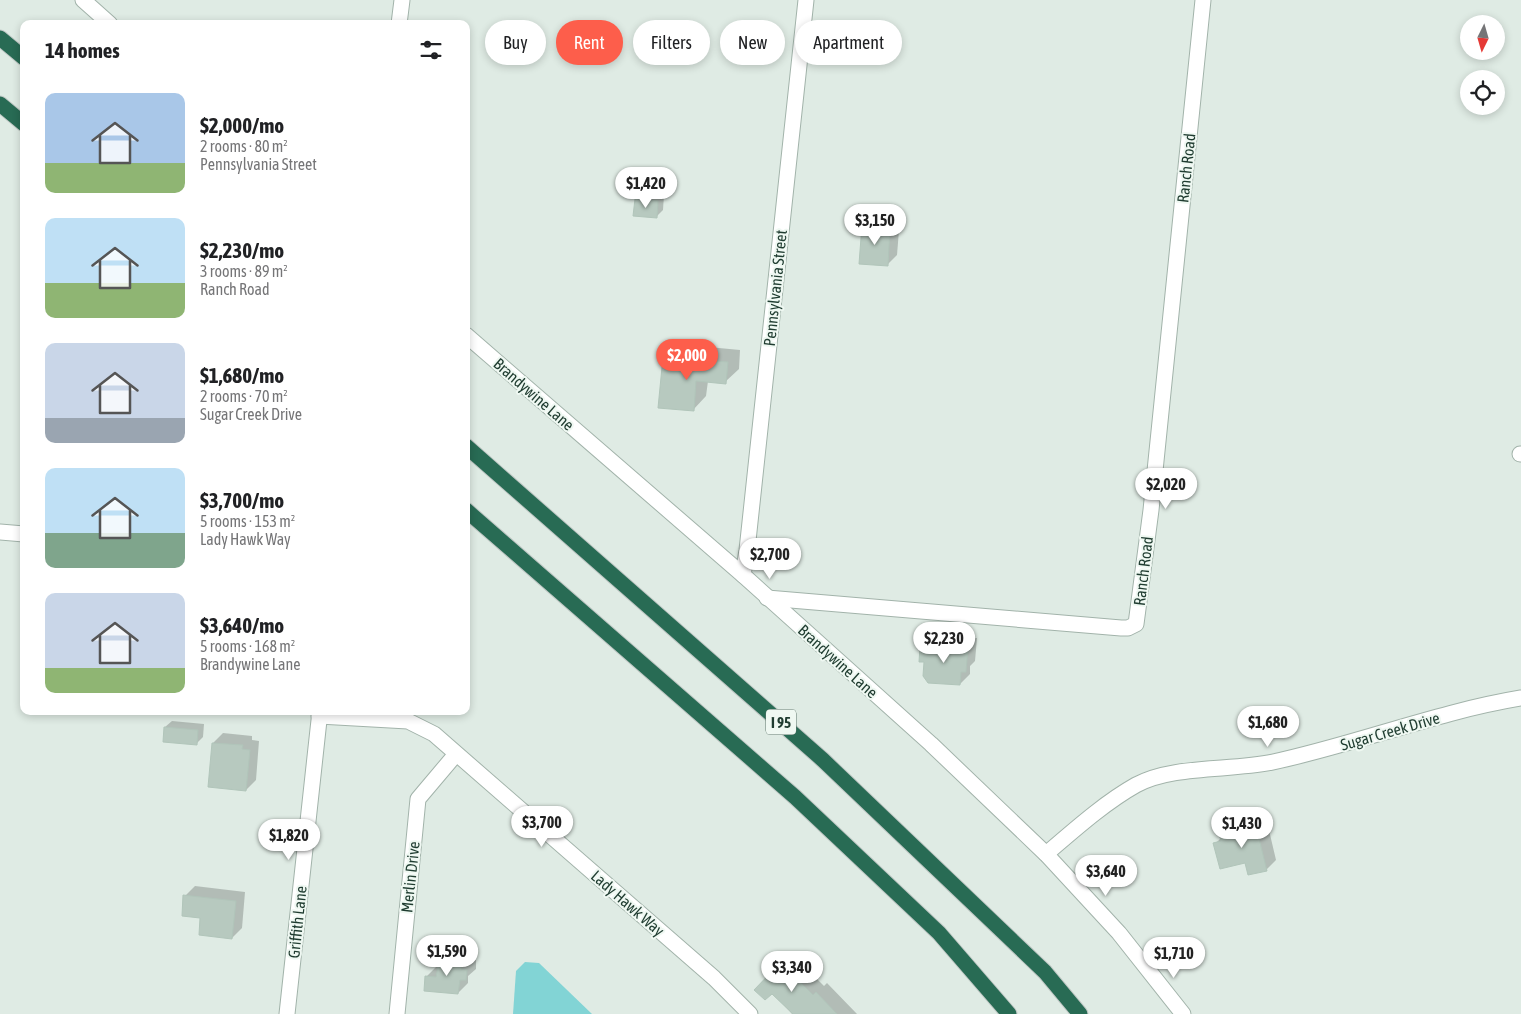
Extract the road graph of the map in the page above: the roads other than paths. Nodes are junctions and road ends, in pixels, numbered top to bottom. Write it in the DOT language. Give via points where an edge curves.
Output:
graph roads {
  1 [pos="83,0"];
  2 [pos="402,0"];
  3 [pos="806,0"];
  4 [pos="1203,0"];
  5 [pos="106,20"];
  6 [pos="400,20"];
  7 [pos="0,38"];
  8 [pos="20,55"];
  9 [pos="0,104"];
  10 [pos="20,121"];
  11 [pos="470,338"];
  12 [pos="470,450"];
  13 [pos="470,513"];
  14 [pos="0,532"];
  15 [pos="20,534"];
  16 [pos="743,575"];
  17 [pos="767,598"];
  18 [pos="1521,698"];
  19 [pos="320,715"];
  20 [pos="333,715"];
  21 [pos="456,754"];
  22 [pos="1046,854"];
  23 [pos="287,1014"];
  24 [pos="397,1014"];
  25 [pos="750,1014"];
  26 [pos="1009,1014"];
  27 [pos="1080,1014"];
  28 [pos="1183,1014"];
  1 -- 5 [label="street"];
  2 -- 6 [label="street"];
  3 -- 16 [label="street, Pennsylvania Street"];
  4 -- 17 [label="street, Ranch Road" via="1151,510 1136,624 1128,628 1112,627"];
  7 -- 8 [label="highway"];
  9 -- 10 [label="highway"];
  11 -- 16 [label="street, Brandywine Lane"];
  12 -- 27 [label="highway, I 95" via="824,760 1031,958"];
  13 -- 26 [label="highway" via="795,797 939,934"];
  14 -- 15 [label="street"];
  16 -- 17 [label="street, Brandywine Lane"];
  17 -- 22 [label="street, Brandywine Lane" via="931,744"];
  18 -- 22 [label="street, Sugar Creek Drive" via="1483,704 1280,761 1227,769 1182,771 1136,785"];
  19 -- 23 [label="street, Griffith Lane"];
  20 -- 21 [label="street, Lady Hawk Way" via="408,721 434,734"];
  21 -- 24 [label="street, Merlin Drive" via="418,799"];
  21 -- 25 [label="street, Lady Hawk Way" via="714,978"];
  22 -- 28 [label="street, Brandywine Lane" via="1119,933"];
}
